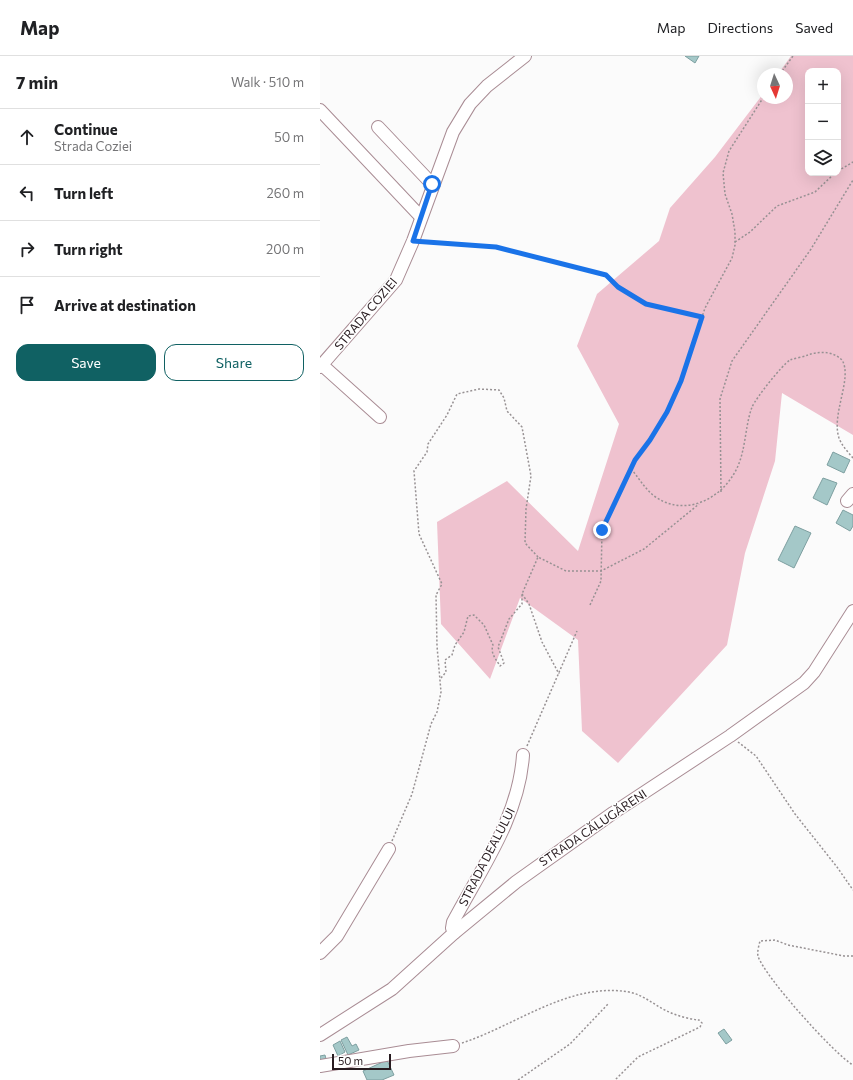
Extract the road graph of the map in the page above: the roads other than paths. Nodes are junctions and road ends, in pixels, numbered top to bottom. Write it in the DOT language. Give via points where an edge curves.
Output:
graph roads {
  1 [pos="525,56"];
  2 [pos="320,110"];
  3 [pos="378,127"];
  4 [pos="432,184"];
  5 [pos="421,216"];
  6 [pos="321,366"];
  7 [pos="380,417"];
  8 [pos="853,611"];
  9 [pos="523,755"];
  10 [pos="389,849"];
  11 [pos="454,933"];
  12 [pos="320,953"];
  13 [pos="320,1035"];
  14 [pos="452,1046"];
  15 [pos="320,1066"];
  1 -- 4 [label="street, STRADA COZIEI" via="487,86 470,104 453,132"];
  2 -- 5 [label="street"];
  3 -- 4 [label="street"];
  4 -- 5 [label="street, STRADA COZIEI"];
  5 -- 6 [label="street, STRADA COZIEI" via="396,280"];
  6 -- 7 [label="street"];
  8 -- 11 [label="street, STRADA CĂLUGĂRENI" via="814,672 804,683 558,852 516,882"];
  9 -- 11 [label="street, STRADA DEALULUI" via="520,784 506,825 453,922"];
  10 -- 12 [label="street" via="337,936"];
  11 -- 13 [label="street, STRADA CĂLUGĂRENI" via="392,989"];
  14 -- 15 [label="street"];
}
